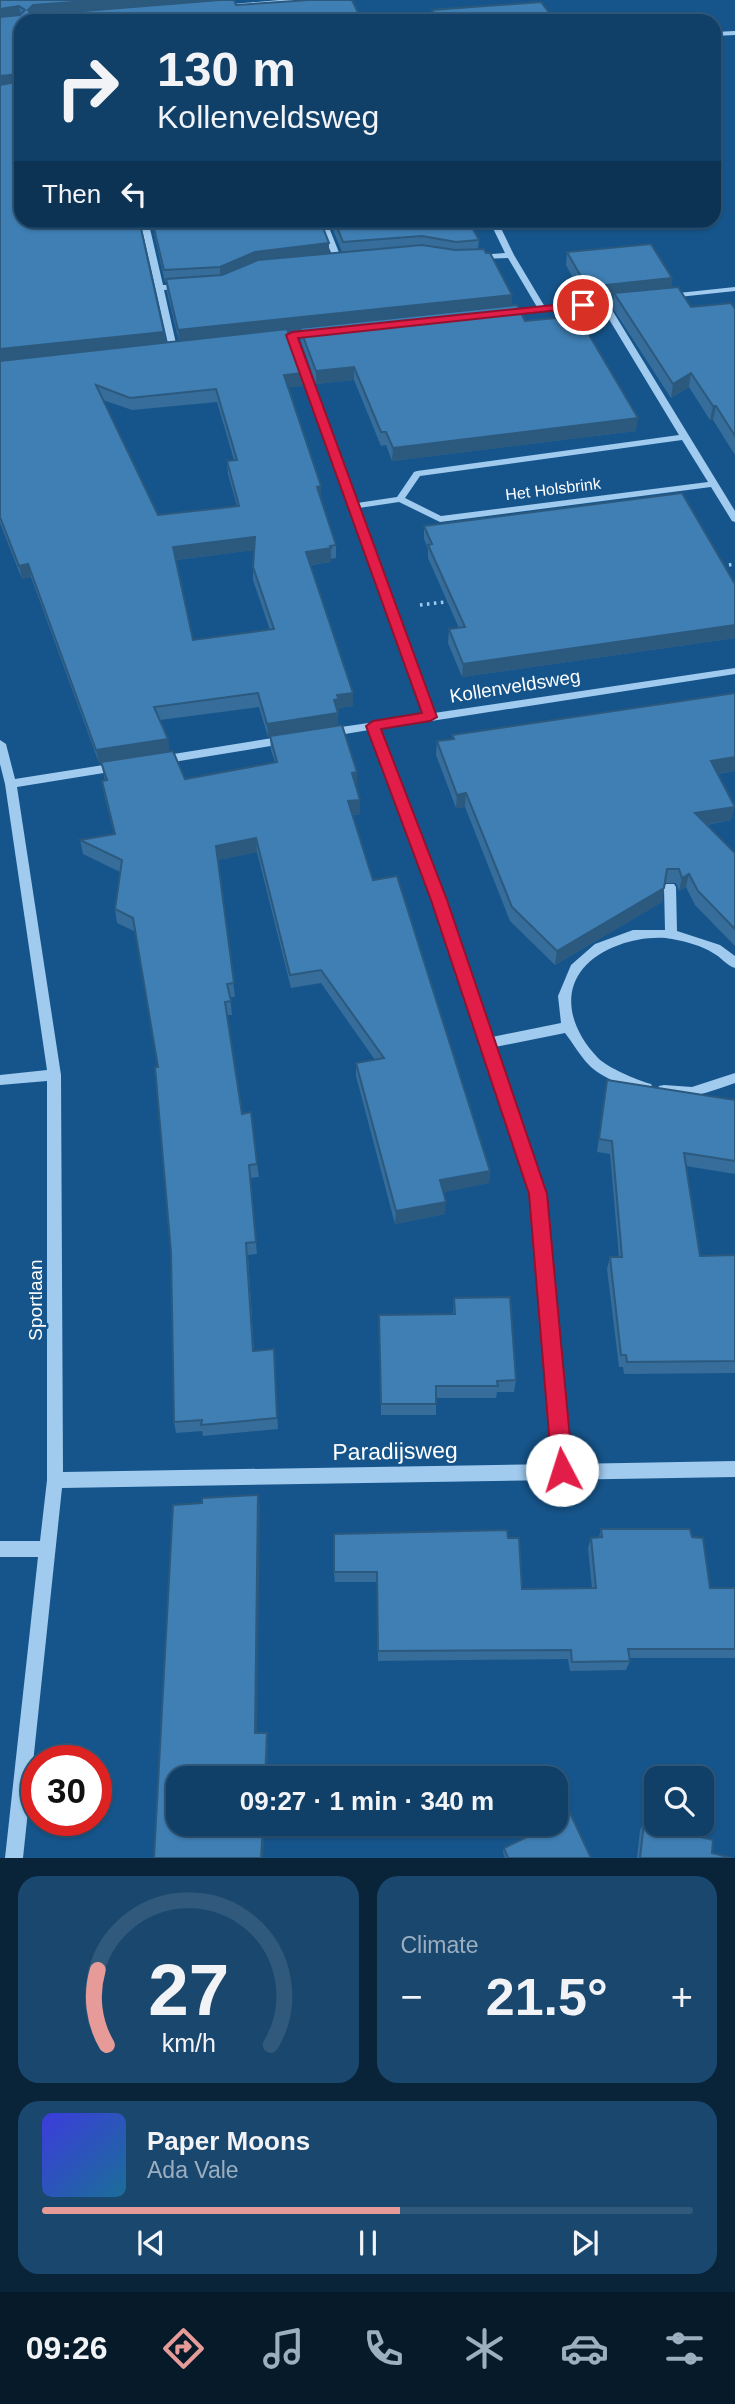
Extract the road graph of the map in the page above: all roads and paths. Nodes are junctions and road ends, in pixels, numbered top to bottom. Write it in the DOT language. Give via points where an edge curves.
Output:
graph roads {
  1 [pos="303,0"];
  2 [pos="209,7"];
  3 [pos="146,228"];
  4 [pos="325,228"];
  5 [pos="496,228"];
  6 [pos="510,256"];
  7 [pos="468,258"];
  8 [pos="352,259"];
  9 [pos="338,260"];
  10 [pos="325,262"];
  11 [pos="185,286"];
  12 [pos="160,288"];
  13 [pos="735,289"];
  14 [pos="656,298"];
  15 [pos="643,299"];
  16 [pos="603,303"];
  17 [pos="542,309"];
  18 [pos="500,314"];
  19 [pos="333,331"];
  20 [pos="292,335"];
  21 [pos="265,338"];
  22 [pos="186,347"];
  23 [pos="173,348"];
  24 [pos="160,349"];
  25 [pos="686,437"];
  26 [pos="714,484"];
  27 [pos="400,499"];
  28 [pos="354,506"];
  29 [pos="735,519"];
  30 [pos="735,565"];
  31 [pos="709,568"];
  32 [pos="458,600"];
  33 [pos="391,608"];
  34 [pos="735,671"];
  35 [pos="430,717"];
  36 [pos="373,726"];
  37 [pos="319,735"];
  38 [pos="292,739"];
  39 [pos="2,753"];
  40 [pos="145,763"];
  41 [pos="131,765"];
  42 [pos="10,784"];
  43 [pos="670,887"];
  44 [pos="671,934"];
  45 [pos="735,963"];
  46 [pos="568,1027"];
  47 [pos="489,1043"];
  48 [pos="54,1075"];
  49 [pos="735,1078"];
  50 [pos="0,1080"];
  51 [pos="735,1469"];
  52 [pos="562,1470"];
  53 [pos="55,1480"];
  54 [pos="0,1549"];
  55 [pos="48,1549"];
  56 [pos="14,1858"];
  1 -- 2 [label="street"];
  3 -- 12 [label="street"];
  4 -- 9 [label="street"];
  5 -- 6 [label="street"];
  6 -- 7 [label="street"];
  6 -- 17 [label="street"];
  8 -- 9 [label="street"];
  9 -- 10 [label="street"];
  11 -- 12 [label="street"];
  12 -- 23 [label="street"];
  13 -- 14 [label="street"];
  15 -- 16 [label="street"];
  16 -- 17 [label="street"];
  16 -- 25 [label="street"];
  17 -- 18 [label="street"];
  19 -- 20 [label="street"];
  20 -- 21 [label="street"];
  20 -- 28 [label="street"];
  22 -- 23 [label="street"];
  23 -- 24 [label="street"];
  25 -- 26 [label="street"];
  25 -- 27 [label="street, Het Holsbrink" via="417,474"];
  26 -- 27 [label="street, Het Holsbrink" via="440,519"];
  26 -- 29 [label="street"];
  27 -- 28 [label="street"];
  28 -- 33 [label="street"];
  30 -- 31 [label="path"];
  32 -- 33 [label="path"];
  33 -- 35 [label="street"];
  34 -- 35 [label="street, Kollenveldsweg"];
  35 -- 36 [label="street, Kollenveldsweg"];
  36 -- 37 [label="street, Kollenveldsweg"];
  36 -- 47 [label="street"];
  38 -- 40 [label="street"];
  39 -- 42 [label="street, Sportlaan"];
  41 -- 42 [label="street"];
  42 -- 48 [label="street, Sportlaan"];
  43 -- 44 [label="street"];
  44 -- 45 [label="street" via="716,948"];
  44 -- 46 [label="street" via="633,935 610,943 575,968 564,996"];
  46 -- 47 [label="street"];
  46 -- 49 [label="street" via="595,1064 640,1087 692,1093"];
  47 -- 52 [label="street" via="538,1194"];
  48 -- 50 [label="street"];
  48 -- 53 [label="street, Sportlaan"];
  51 -- 52 [label="street, Paradijsweg"];
  52 -- 53 [label="street, Paradijsweg"];
  53 -- 55 [label="street, Sportlaan"];
  54 -- 55 [label="street"];
  55 -- 56 [label="street, Sportlaan"];
}
